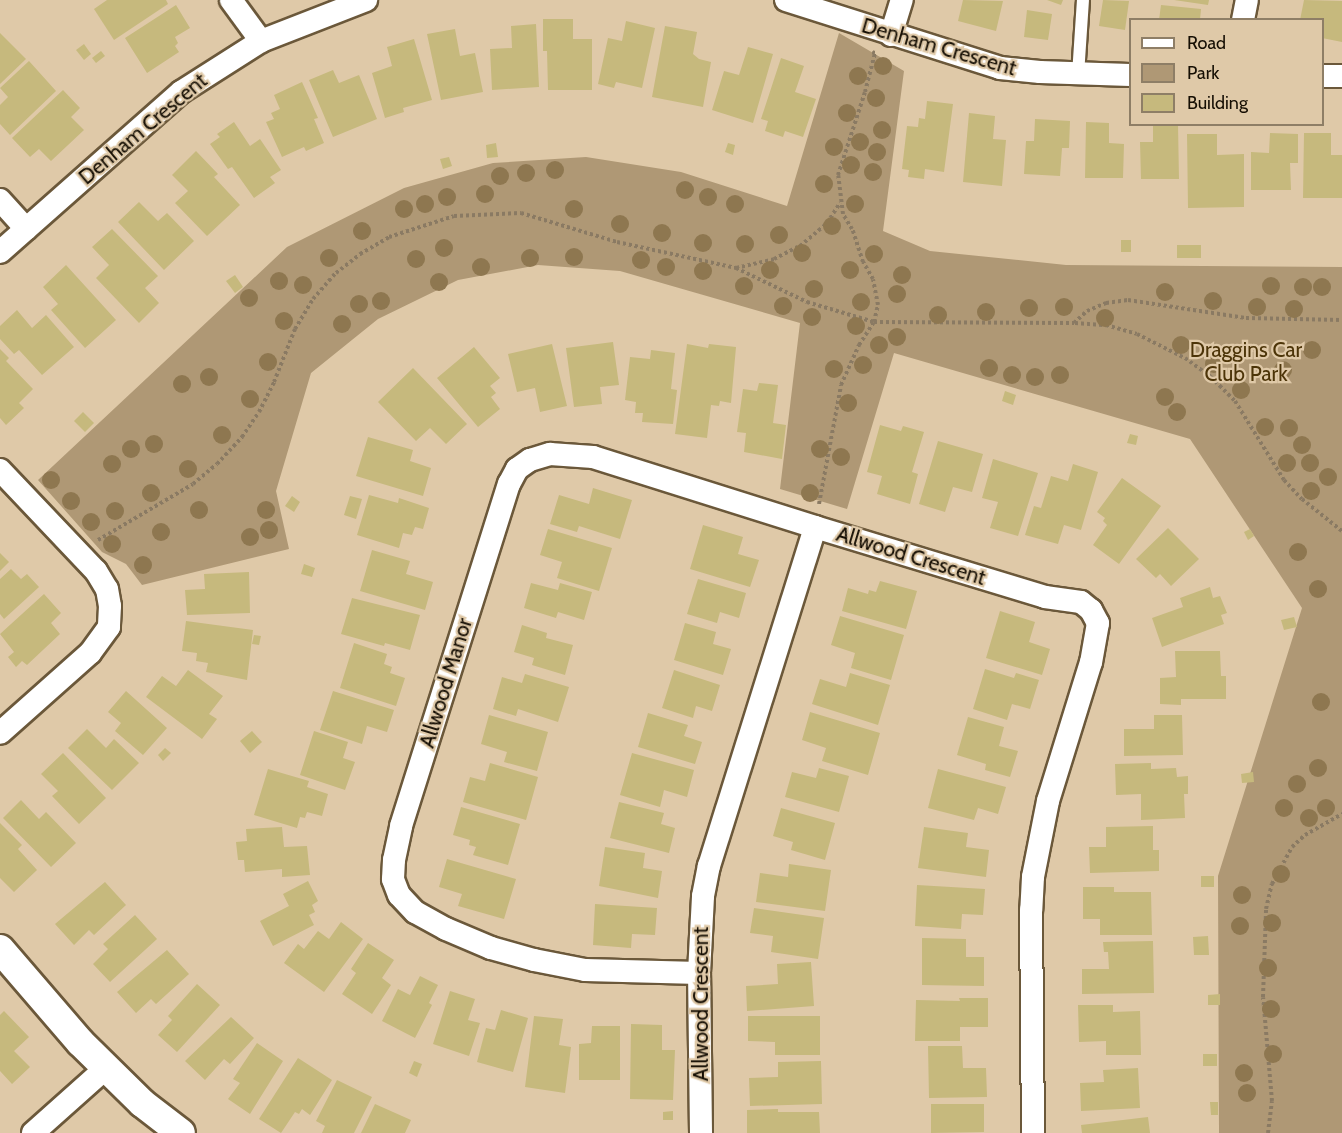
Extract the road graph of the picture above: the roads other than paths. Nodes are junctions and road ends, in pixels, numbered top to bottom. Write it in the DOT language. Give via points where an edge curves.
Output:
graph roads {
  1 [pos="231,0"];
  2 [pos="366,0"];
  3 [pos="786,0"];
  4 [pos="902,0"];
  5 [pos="1083,0"];
  6 [pos="1247,0"];
  7 [pos="1244,18"];
  8 [pos="891,35"];
  9 [pos="261,41"];
  10 [pos="1078,75"];
  11 [pos="1129,75"];
  12 [pos="1324,76"];
  13 [pos="1342,76"];
  14 [pos="0,200"];
  15 [pos="26,229"];
  16 [pos="0,252"];
  17 [pos="0,470"];
  18 [pos="805,524"];
  19 [pos="0,733"];
  20 [pos="0,950"];
  21 [pos="699,973"];
  22 [pos="106,1068"];
  23 [pos="33,1133"];
  24 [pos="181,1133"];
  25 [pos="701,1133"];
  26 [pos="1033,1133"];
  1 -- 9 [label="street"];
  2 -- 9 [label="street, Denham Crescent"];
  3 -- 8 [label="street, Denham Crescent"];
  4 -- 8 [label="street"];
  5 -- 10 [label="lane"];
  6 -- 7 [label="street"];
  8 -- 10 [label="street, Denham Crescent" via="1000,68"];
  9 -- 15 [label="street, Denham Crescent" via="181,92"];
  10 -- 11 [label="street, Denham Crescent"];
  12 -- 13 [label="street"];
  14 -- 15 [label="street"];
  15 -- 16 [label="street, Denham Crescent"];
  17 -- 19 [label="street" via="96,571 107,589 110,606 109,627 90,652"];
  18 -- 21 [label="street, Allwood Crescent" via="710,866 703,896"];
  18 -- 21 [label="street, Allwood Manor" via="593,457 550,454 530,459 517,469 509,484 401,826 393,879 399,895 415,912 446,929 491,948 585,970"];
  18 -- 26 [label="street, Allwood Crescent" via="1045,597 1082,602 1098,623 1091,663 1048,801 1033,877"];
  20 -- 22 [label="street"];
  21 -- 25 [label="street, Allwood Crescent"];
  22 -- 23 [label="street"];
  22 -- 24 [label="street"];
}
